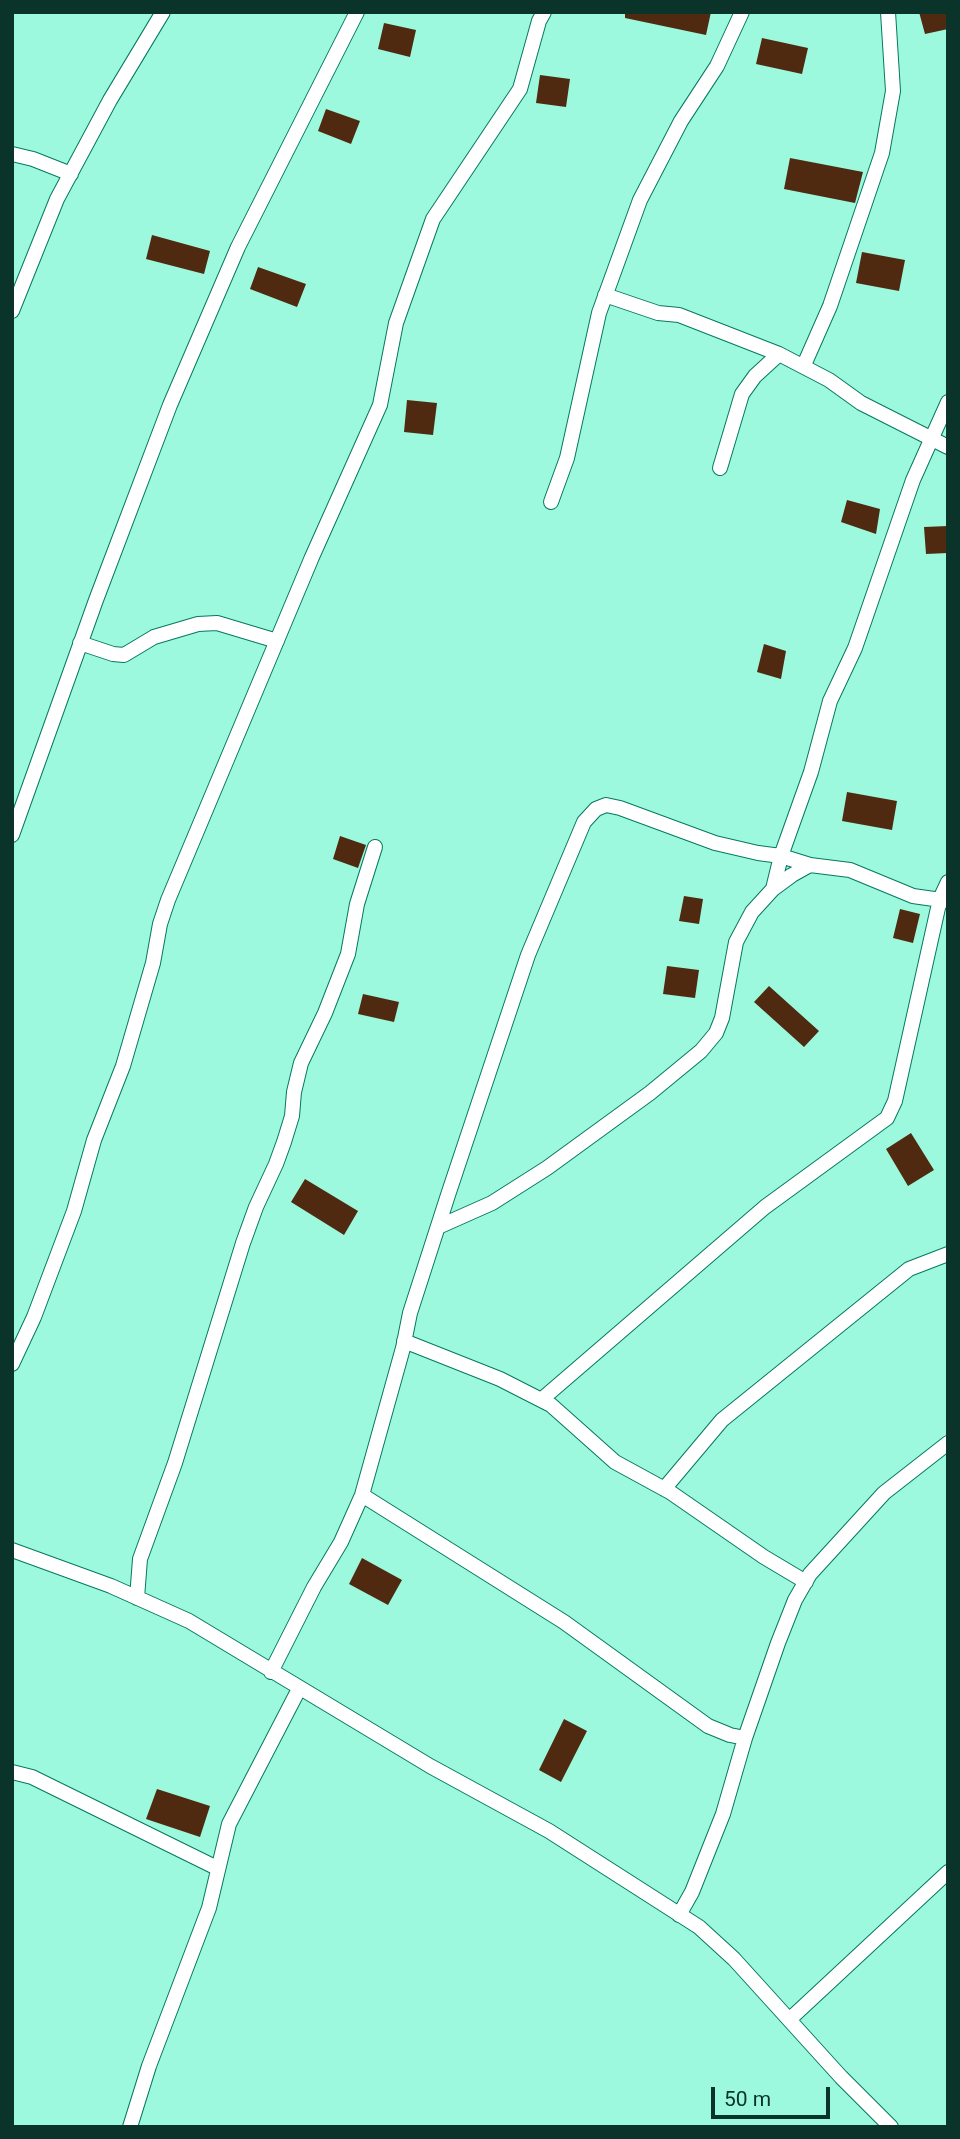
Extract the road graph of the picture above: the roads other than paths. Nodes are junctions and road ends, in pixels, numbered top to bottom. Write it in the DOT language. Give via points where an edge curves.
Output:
graph roads {
  1 [pos="163,12"];
  2 [pos="357,12"];
  3 [pos="544,12"];
  4 [pos="742,12"];
  5 [pos="888,12"];
  6 [pos="12,154"];
  7 [pos="71,174"];
  8 [pos="605,295"];
  9 [pos="12,311"];
  10 [pos="779,354"];
  11 [pos="804,365"];
  12 [pos="948,402"];
  13 [pos="932,440"];
  14 [pos="948,447"];
  15 [pos="720,468"];
  16 [pos="551,502"];
  17 [pos="277,641"];
  18 [pos="80,643"];
  19 [pos="12,835"];
  20 [pos="375,847"];
  21 [pos="781,856"];
  22 [pos="810,865"];
  23 [pos="948,882"];
  24 [pos="773,890"];
  25 [pos="944,900"];
  26 [pos="438,1227"];
  27 [pos="948,1254"];
  28 [pos="404,1341"];
  29 [pos="12,1364"];
  30 [pos="541,1400"];
  31 [pos="948,1443"];
  32 [pos="664,1489"];
  33 [pos="362,1495"];
  34 [pos="12,1550"];
  35 [pos="806,1582"];
  36 [pos="137,1598"];
  37 [pos="271,1672"];
  38 [pos="299,1689"];
  39 [pos="745,1738"];
  40 [pos="12,1772"];
  41 [pos="217,1868"];
  42 [pos="948,1872"];
  43 [pos="679,1915"];
  44 [pos="790,2019"];
  45 [pos="130,2127"];
  46 [pos="891,2127"];
  1 -- 7 [label="street"];
  2 -- 18 [label="street" via="238,247 170,405"];
  3 -- 17 [label="street" via="520,89 433,219 396,323 380,405"];
  4 -- 8 [label="street" via="717,66 639,200"];
  5 -- 11 [label="street" via="893,91 881,153 830,306"];
  6 -- 7 [label="street"];
  7 -- 9 [label="street"];
  8 -- 10 [label="street" via="678,315"];
  8 -- 16 [label="street" via="567,458"];
  10 -- 11 [label="street"];
  10 -- 15 [label="street" via="742,394"];
  11 -- 13 [label="street" via="861,403"];
  12 -- 13 [label="street"];
  13 -- 14 [label="street"];
  13 -- 21 [label="street" via="913,480 855,648 830,701"];
  17 -- 18 [label="street" via="217,623 154,637 124,655"];
  17 -- 29 [label="street" via="168,900 122,1066 74,1211"];
  18 -- 19 [label="street"];
  20 -- 36 [label="street" via="356,904 348,954 301,1063 284,1142 243,1243 175,1463 140,1559"];
  21 -- 22 [label="street"];
  21 -- 24 [label="street"];
  21 -- 26 [label="street" via="715,843 620,808 596,808 584,822 528,955"];
  22 -- 24 [label="street"];
  22 -- 25 [label="street" via="850,870 913,896"];
  23 -- 25 [label="street"];
  24 -- 26 [label="street" via="752,912 736,942 722,1018 701,1051 547,1168 492,1203"];
  25 -- 30 [label="street" via="887,1118 765,1206"];
  26 -- 28 [label="street"];
  27 -- 32 [label="street" via="909,1269 722,1420"];
  28 -- 30 [label="street"];
  28 -- 33 [label="street"];
  30 -- 32 [label="street" via="615,1462"];
  31 -- 35 [label="street" via="884,1493"];
  32 -- 35 [label="street"];
  33 -- 37 [label="street"];
  33 -- 39 [label="street" via="564,1622 708,1726"];
  34 -- 36 [label="street"];
  35 -- 39 [label="street" via="782,1632"];
  36 -- 37 [label="street" via="189,1622"];
  37 -- 38 [label="street"];
  38 -- 41 [label="street" via="229,1824"];
  38 -- 43 [label="street" via="549,1831"];
  39 -- 43 [label="street" via="723,1814"];
  40 -- 41 [label="street" via="32,1777"];
  41 -- 45 [label="street" via="209,1908"];
  42 -- 44 [label="street"];
  43 -- 44 [label="street" via="734,1959"];
  44 -- 46 [label="street"];
}
